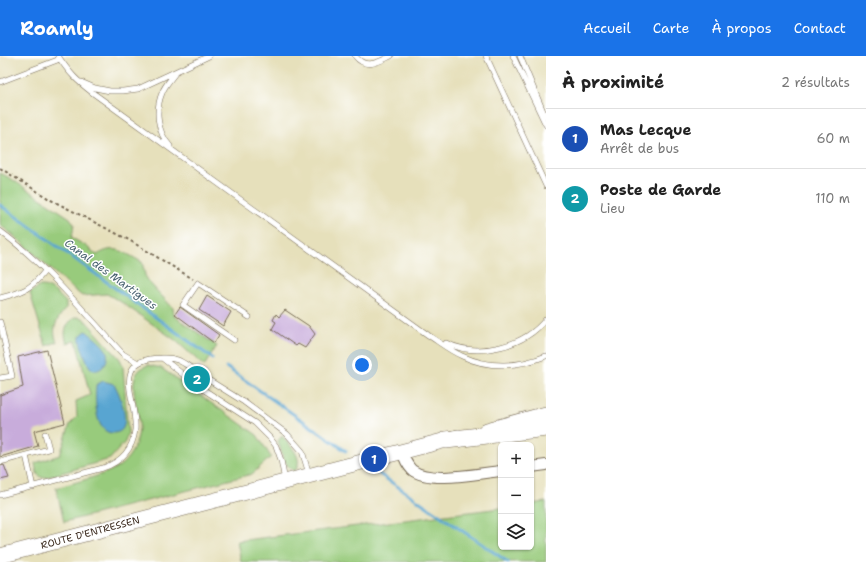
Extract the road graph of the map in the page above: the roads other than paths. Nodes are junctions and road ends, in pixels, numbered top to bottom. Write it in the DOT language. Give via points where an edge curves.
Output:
graph roads {
  1 [pos="209,56"];
  2 [pos="355,56"];
  3 [pos="391,56"];
  4 [pos="486,56"];
  5 [pos="514,56"];
  6 [pos="520,56"];
  7 [pos="59,58"];
  8 [pos="177,71"];
  9 [pos="76,80"];
  10 [pos="0,82"];
  11 [pos="546,117"];
  12 [pos="546,125"];
  13 [pos="178,154"];
  14 [pos="546,186"];
  15 [pos="0,231"];
  16 [pos="45,271"];
  17 [pos="0,298"];
  18 [pos="249,317"];
  19 [pos="546,319"];
  20 [pos="0,322"];
  21 [pos="428,335"];
  22 [pos="234,340"];
  23 [pos="546,356"];
  24 [pos="162,358"];
  25 [pos="138,363"];
  26 [pos="196,371"];
  27 [pos="204,377"];
  28 [pos="0,378"];
  29 [pos="190,380"];
  30 [pos="198,386"];
  31 [pos="546,414"];
  32 [pos="546,428"];
  33 [pos="45,434"];
  34 [pos="440,442"];
  35 [pos="402,451"];
  36 [pos="26,455"];
  37 [pos="0,462"];
  38 [pos="546,465"];
  39 [pos="534,467"];
  40 [pos="498,470"];
  41 [pos="310,476"];
  42 [pos="286,483"];
  43 [pos="33,487"];
  44 [pos="0,496"];
  45 [pos="0,556"];
  1 -- 8 [label="lane"];
  2 -- 3 [label="lane" via="368,65"];
  4 -- 14 [label="lane"];
  5 -- 12 [label="lane"];
  6 -- 11 [label="lane"];
  7 -- 9 [label="lane"];
  7 -- 10 [label="lane"];
  8 -- 9 [label="lane" via="138,89 123,91 95,88"];
  8 -- 13 [label="lane" via="162,93 158,119 167,142"];
  9 -- 13 [label="lane"];
  13 -- 21 [label="lane"];
  15 -- 16 [label="lane" via="18,244"];
  16 -- 17 [label="lane" via="31,287"];
  16 -- 25 [label="lane" via="123,354"];
  18 -- 22 [label="lane" via="198,282 183,305"];
  19 -- 21 [label="lane" via="530,334 488,349 453,346"];
  20 -- 28 [label="lane" via="12,376"];
  21 -- 23 [label="lane" via="461,356 479,363 516,364"];
  24 -- 25 [label="lane" via="150,358"];
  24 -- 26 [label="lane" via="178,359"];
  24 -- 29 [label="lane"];
  25 -- 43 [label="lane" via="129,378 135,430 127,452 113,465"];
  27 -- 41 [label="lane" via="244,402 287,434 302,452"];
  30 -- 42 [label="lane" via="254,423 270,438 281,460"];
  31 -- 34 [label="main road"];
  32 -- 34 [label="main road"];
  33 -- 36 [label="lane" via="49,449"];
  34 -- 35 [label="main road, ROUTE D'ENTRESSEN"];
  35 -- 40 [label="street" via="412,470 429,476 454,476"];
  35 -- 41 [label="main road, ROUTE D'ENTRESSEN"];
  36 -- 37 [label="lane"];
  36 -- 43 [label="lane"];
  38 -- 39 [label="street"];
  41 -- 42 [label="main road, ROUTE D'ENTRESSEN"];
  42 -- 45 [label="main road, ROUTE D'ENTRESSEN"];
  43 -- 44 [label="lane"];
}
